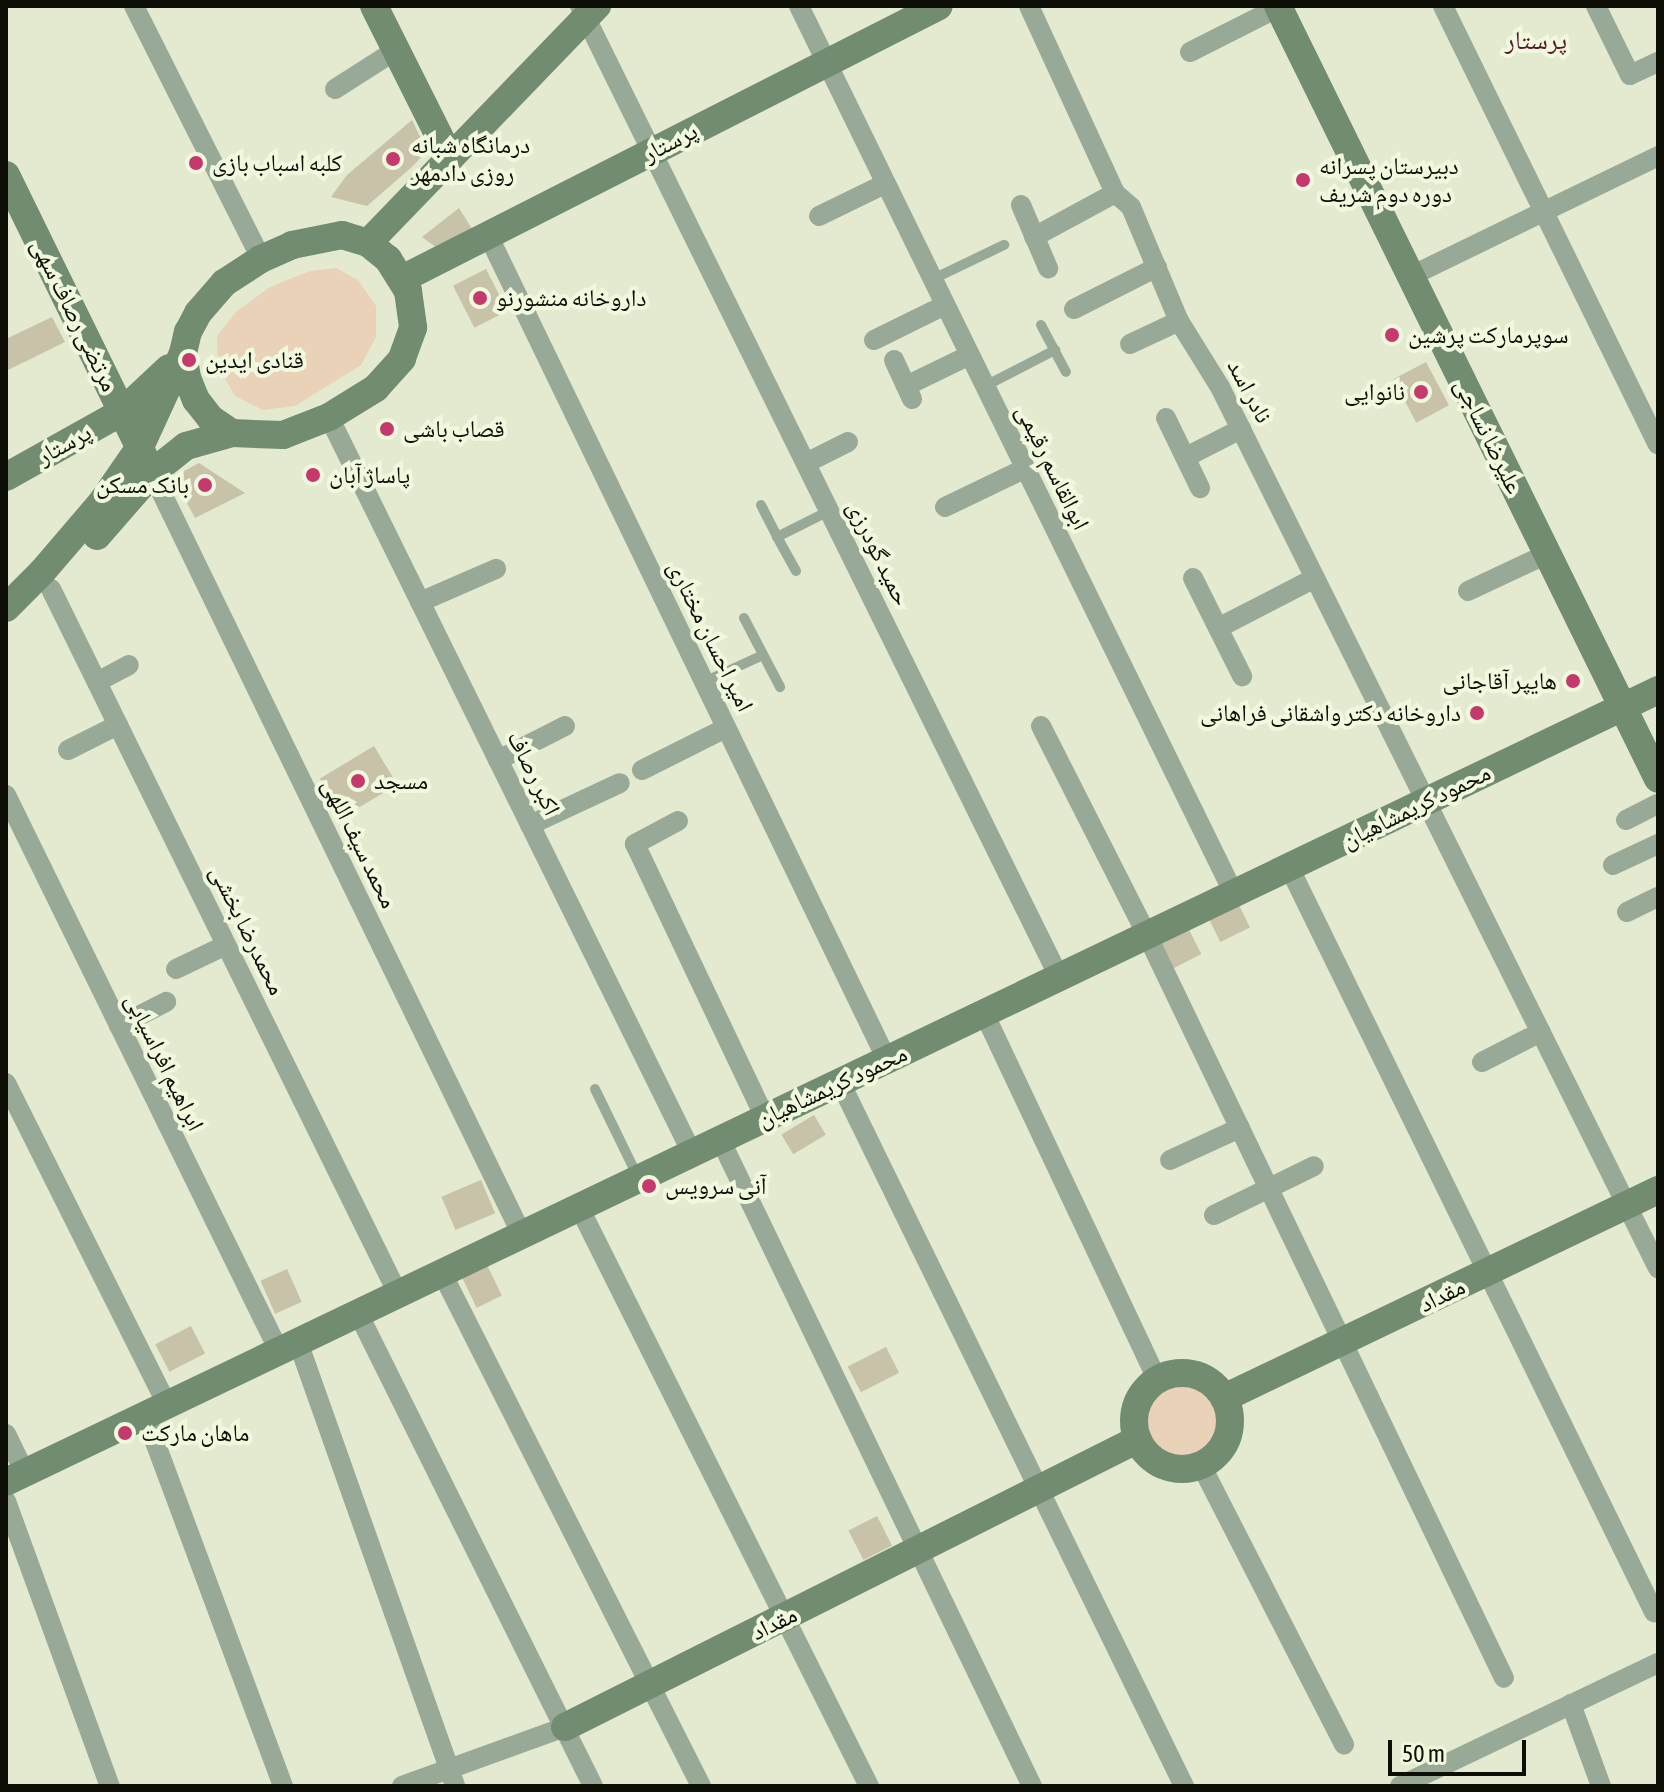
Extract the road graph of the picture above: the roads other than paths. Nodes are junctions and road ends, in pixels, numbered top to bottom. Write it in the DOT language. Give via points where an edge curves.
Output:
graph roads {
  1 [pos="134,6"];
  2 [pos="374,6"];
  3 [pos="799,6"];
  4 [pos="939,6"];
  5 [pos="1029,6"];
  6 [pos="1443,6"];
  7 [pos="1596,6"];
  8 [pos="1279,7"];
  9 [pos="588,10"];
  10 [pos="396,50"];
  11 [pos="1190,52"];
  12 [pos="1658,62"];
  13 [pos="827,63"];
  14 [pos="335,89"];
  15 [pos="652,151"];
  16 [pos="1658,156"];
  17 [pos="450,158"];
  18 [pos="6,175"];
  19 [pos="885,184"];
  20 [pos="1115,193"];
  21 [pos="1021,205"];
  22 [pos="1544,211"];
  23 [pos="819,216"];
  24 [pos="488,235"];
  25 [pos="1034,237"];
  26 [pos="368,243"];
  27 [pos="1004,245"];
  28 [pos="261,259"];
  29 [pos="1157,267"];
  30 [pos="1048,268"];
  31 [pos="1411,276"];
  32 [pos="402,279"];
  33 [pos="933,279"];
  34 [pos="945,305"];
  35 [pos="1074,309"];
  36 [pos="1179,321"];
  37 [pos="1041,325"];
  38 [pos="874,340"];
  39 [pos="1130,344"];
  40 [pos="1055,350"];
  41 [pos="183,353"];
  42 [pos="970,355"];
  43 [pos="894,360"];
  44 [pos="1066,372"];
  45 [pos="985,386"];
  46 [pos="122,412"];
  47 [pos="329,417"];
  48 [pos="1166,418"];
  49 [pos="1241,429"];
  50 [pos="232,433"];
  51 [pos="848,442"];
  52 [pos="1658,444"];
  53 [pos="140,447"];
  54 [pos="1186,457"];
  55 [pos="806,463"];
  56 [pos="1024,469"];
  57 [pos="152,473"];
  58 [pos="6,477"];
  59 [pos="1200,488"];
  60 [pos="761,505"];
  61 [pos="945,507"];
  62 [pos="829,511"];
  63 [pos="777,537"];
  64 [pos="1547,554"];
  65 [pos="496,569"];
  66 [pos="796,571"];
  67 [pos="1193,578"];
  68 [pos="1315,578"];
  69 [pos="51,589"];
  70 [pos="1468,591"];
  71 [pos="420,602"];
  72 [pos="8,615"];
  73 [pos="744,618"];
  74 [pos="1218,628"];
  75 [pos="763,655"];
  76 [pos="129,665"];
  77 [pos="1242,676"];
  78 [pos="97,682"];
  79 [pos="704,682"];
  80 [pos="780,687"];
  81 [pos="1658,690"];
  82 [pos="1623,707"];
  83 [pos="118,725"];
  84 [pos="565,726"];
  85 [pos="1041,726"];
  86 [pos="726,728"];
  87 [pos="68,750"];
  88 [pos="498,760"];
  89 [pos="642,770"];
  90 [pos="1656,770"];
  91 [pos="620,783"];
  92 [pos="6,795"];
  93 [pos="1426,802"];
  94 [pos="1658,804"];
  95 [pos="1626,820"];
  96 [pos="678,821"];
  97 [pos="530,825"];
  98 [pos="1658,844"];
  99 [pos="1613,865"];
  100 [pos="1289,867"];
  101 [pos="1234,894"];
  102 [pos="1658,897"];
  103 [pos="1627,912"];
  104 [pos="1147,935"];
  105 [pos="226,945"];
  106 [pos="176,969"];
  107 [pos="1059,977"];
  108 [pos="166,1002"];
  109 [pos="984,1013"];
  110 [pos="119,1026"];
  111 [pos="1541,1032"];
  112 [pos="887,1060"];
  113 [pos="1482,1062"];
  114 [pos="840,1082"];
  115 [pos="6,1083"];
  116 [pos="595,1089"];
  117 [pos="765,1118"];
  118 [pos="1240,1128"];
  119 [pos="720,1139"];
  120 [pos="692,1153"];
  121 [pos="1170,1160"];
  122 [pos="1314,1166"];
  123 [pos="638,1178"];
  124 [pos="1269,1189"];
  125 [pos="1658,1190"];
  126 [pos="1627,1205"];
  127 [pos="579,1207"];
  128 [pos="1214,1215"];
  129 [pos="522,1235"];
  130 [pos="1658,1268"];
  131 [pos="442,1273"];
  132 [pos="1488,1273"];
  133 [pos="398,1294"];
  134 [pos="358,1313"];
  135 [pos="1343,1343"];
  136 [pos="288,1346"];
  137 [pos="1157,1379"];
  138 [pos="1224,1398"];
  139 [pos="156,1410"];
  140 [pos="6,1434"];
  141 [pos="1138,1439"];
  142 [pos="1201,1465"];
  143 [pos="16,1477"];
  144 [pos="1040,1491"];
  145 [pos="6,1501"];
  146 [pos="917,1552"];
  147 [pos="1654,1612"];
  148 [pos="785,1618"];
  149 [pos="1658,1663"];
  150 [pos="1504,1678"];
  151 [pos="650,1685"];
  152 [pos="1571,1704"];
  153 [pos="565,1727"];
  154 [pos="1344,1745"];
  155 [pos="452,1777"];
  156 [pos="1432,1779"];
  157 [pos="110,1786"];
  158 [pos="283,1786"];
  159 [pos="402,1786"];
  160 [pos="593,1786"];
  161 [pos="701,1786"];
  162 [pos="869,1786"];
  163 [pos="1032,1786"];
  164 [pos="1184,1786"];
  165 [pos="1400,1786"];
  166 [pos="1601,1786"];
  1 -- 28 [label="street"];
  2 -- 10 [label="street"];
  3 -- 13 [label="street, ابوالقاسم رقیمی"];
  4 -- 13 [label="street, پرستار"];
  5 -- 20 [label="street, نادر اسد"];
  6 -- 22 [label="street"];
  7 -- 12 [label="street" via="1630,75"];
  8 -- 11 [label="street"];
  8 -- 31 [label="street, علیرضا نساجی"];
  9 -- 15 [label="street, حمید گودرزی"];
  9 -- 17 [label="street"];
  10 -- 14 [label="street"];
  10 -- 17 [label="street"];
  13 -- 15 [label="street, پرستار"];
  13 -- 19 [label="street, ابوالقاسم رقیمی"];
  15 -- 24 [label="street, پرستار"];
  15 -- 55 [label="street, حمید گودرزی"];
  16 -- 22 [label="street"];
  17 -- 26 [label="street"];
  18 -- 46 [label="street, مرتضی رصاف سهی"];
  19 -- 23 [label="street"];
  19 -- 33 [label="street, ابوالقاسم رقیمی"];
  20 -- 25 [label="street"];
  20 -- 29 [label="street, نادر اسد" via="1131,207"];
  21 -- 25 [label="street"];
  22 -- 31 [label="street"];
  22 -- 52 [label="street"];
  24 -- 32 [label="street, پرستار"];
  24 -- 79 [label="street, امیر احسان مختاری"];
  25 -- 30 [label="street"];
  26 -- 28 [label="street" via="342,235 318,238"];
  26 -- 32 [label="street"];
  27 -- 33 [label="lane"];
  28 -- 41 [label="street" via="224,283 198,313"];
  29 -- 35 [label="street"];
  29 -- 36 [label="street, نادر اسد"];
  31 -- 64 [label="street, علیرضا نساجی"];
  32 -- 47 [label="street" via="413,308 413,328 402,359 376,388"];
  33 -- 34 [label="street, ابوالقاسم رقیمی"];
  34 -- 38 [label="street"];
  34 -- 42 [label="street, ابوالقاسم رقیمی"];
  36 -- 39 [label="street"];
  36 -- 49 [label="street, نادر اسد"];
  37 -- 40 [label="lane"];
  40 -- 44 [label="lane"];
  40 -- 45 [label="lane"];
  41 -- 46 [label="street, پرستار"];
  41 -- 50 [label="street" via="196,400"];
  41 -- 53 [label="street"];
  42 -- 43 [label="street" via="909,392"];
  42 -- 45 [label="street, ابوالقاسم رقیمی"];
  45 -- 56 [label="street, ابوالقاسم رقیمی"];
  46 -- 53 [label="street, مرتضی رصاف سهی"];
  46 -- 58 [label="street, پرستار"];
  47 -- 50 [label="street" via="283,435"];
  47 -- 71 [label="street, اکبر رصاف"];
  48 -- 54 [label="street"];
  49 -- 54 [label="street"];
  49 -- 68 [label="street, نادر اسد"];
  50 -- 57 [label="street" via="186,446"];
  51 -- 55 [label="street"];
  53 -- 57 [label="street, مرتضی رصاف سهی"];
  53 -- 72 [label="street" via="102,502"];
  54 -- 59 [label="street"];
  55 -- 62 [label="street, حمید گودرزی"];
  56 -- 61 [label="street"];
  56 -- 101 [label="street, ابوالقاسم رقیمی"];
  57 -- 69 [label="street"];
  57 -- 129 [label="street, محمد سیف اللهی"];
  60 -- 63 [label="lane"];
  62 -- 63 [label="lane"];
  62 -- 107 [label="street, حمید گودرزی"];
  63 -- 66 [label="lane"];
  64 -- 70 [label="street"];
  64 -- 82 [label="street, علیرضا نساجی"];
  65 -- 71 [label="street"];
  67 -- 74 [label="street"];
  68 -- 74 [label="street"];
  68 -- 93 [label="street, نادر اسد"];
  69 -- 72 [label="street"];
  69 -- 78 [label="street, محمدرضا بخشی"];
  71 -- 88 [label="street, اکبر رصاف"];
  73 -- 75 [label="lane"];
  74 -- 77 [label="street"];
  75 -- 79 [label="lane"];
  75 -- 80 [label="lane"];
  76 -- 78 [label="street"];
  78 -- 83 [label="street, محمدرضا بخشی"];
  79 -- 86 [label="street, امیر احسان مختاری"];
  81 -- 82 [label="street, محمود کریمشاهیان"];
  82 -- 90 [label="street, علیرضا نساجی"];
  82 -- 93 [label="street, محمود کریمشاهیان"];
  83 -- 87 [label="street"];
  83 -- 105 [label="street, محمدرضا بخشی"];
  84 -- 88 [label="street"];
  85 -- 104 [label="street"];
  86 -- 89 [label="street"];
  86 -- 112 [label="street, امیر احسان مختاری"];
  88 -- 97 [label="street, اکبر رصاف"];
  91 -- 97 [label="street"];
  92 -- 110 [label="street, ابراهیم افراسیابی"];
  93 -- 100 [label="street, محمود کریمشاهیان"];
  93 -- 111 [label="street, نادر اسد"];
  94 -- 95 [label="street"];
  96 -- 117 [label="street" via="635,844"];
  97 -- 120 [label="street, اکبر رصاف"];
  98 -- 99 [label="street"];
  100 -- 101 [label="street, محمود کریمشاهیان"];
  100 -- 132 [label="street"];
  101 -- 104 [label="street, محمود کریمشاهیان"];
  102 -- 103 [label="street"];
  104 -- 107 [label="street, محمود کریمشاهیان"];
  104 -- 118 [label="street"];
  105 -- 106 [label="street"];
  105 -- 133 [label="street, محمدرضا بخشی"];
  107 -- 109 [label="street, محمود کریمشاهیان"];
  108 -- 110 [label="street"];
  109 -- 112 [label="street, محمود کریمشاهیان"];
  109 -- 137 [label="street"];
  110 -- 136 [label="street, ابراهیم افراسیابی"];
  111 -- 113 [label="street"];
  111 -- 126 [label="street, نادر اسد"];
  112 -- 114 [label="street, محمود کریمشاهیان"];
  114 -- 117 [label="street, محمود کریمشاهیان"];
  114 -- 144 [label="street"];
  115 -- 139 [label="street"];
  116 -- 123 [label="lane"];
  117 -- 119 [label="street, محمود کریمشاهیان"];
  118 -- 121 [label="street"];
  118 -- 124 [label="street"];
  119 -- 120 [label="street, محمود کریمشاهیان"];
  119 -- 146 [label="street"];
  120 -- 123 [label="street, محمود کریمشاهیان"];
  122 -- 124 [label="street"];
  123 -- 127 [label="street, محمود کریمشاهیان"];
  124 -- 128 [label="street"];
  124 -- 135 [label="street"];
  125 -- 126 [label="street, مقداد"];
  126 -- 130 [label="street, نادر اسد"];
  126 -- 132 [label="street, مقداد"];
  127 -- 129 [label="street, محمود کریمشاهیان"];
  127 -- 148 [label="street"];
  129 -- 131 [label="street, محمود کریمشاهیان"];
  131 -- 133 [label="street, محمود کریمشاهیان"];
  131 -- 151 [label="street"];
  132 -- 135 [label="street, مقداد"];
  132 -- 147 [label="street"];
  133 -- 134 [label="street, محمود کریمشاهیان"];
  134 -- 136 [label="street, محمود کریمشاهیان"];
  134 -- 153 [label="street"];
  135 -- 138 [label="street, مقداد"];
  135 -- 150 [label="street"];
  136 -- 139 [label="street, محمود کریمشاهیان"];
  136 -- 155 [label="street, ابراهیم افراسیابی"];
  137 -- 138 [label="street" via="1171,1373 1202,1377"];
  137 -- 141 [label="street" via="1134,1412"];
  138 -- 142 [label="street" via="1229,1414 1224,1444"];
  139 -- 143 [label="street, محمود کریمشاهیان"];
  139 -- 158 [label="street"];
  140 -- 143 [label="street"];
  141 -- 142 [label="street" via="1145,1452 1171,1468"];
  141 -- 144 [label="street, مقداد"];
  142 -- 154 [label="street"];
  144 -- 146 [label="street, مقداد"];
  144 -- 164 [label="street"];
  145 -- 157 [label="street"];
  146 -- 148 [label="street, مقداد"];
  146 -- 163 [label="street"];
  148 -- 151 [label="street, مقداد"];
  148 -- 162 [label="street"];
  149 -- 152 [label="street"];
  151 -- 153 [label="street, مقداد"];
  151 -- 161 [label="street"];
  152 -- 156 [label="street"];
  152 -- 166 [label="street"];
  153 -- 155 [label="street, مقداد"];
  153 -- 160 [label="street"];
  155 -- 159 [label="street, مقداد"];
  156 -- 165 [label="street"];
}
